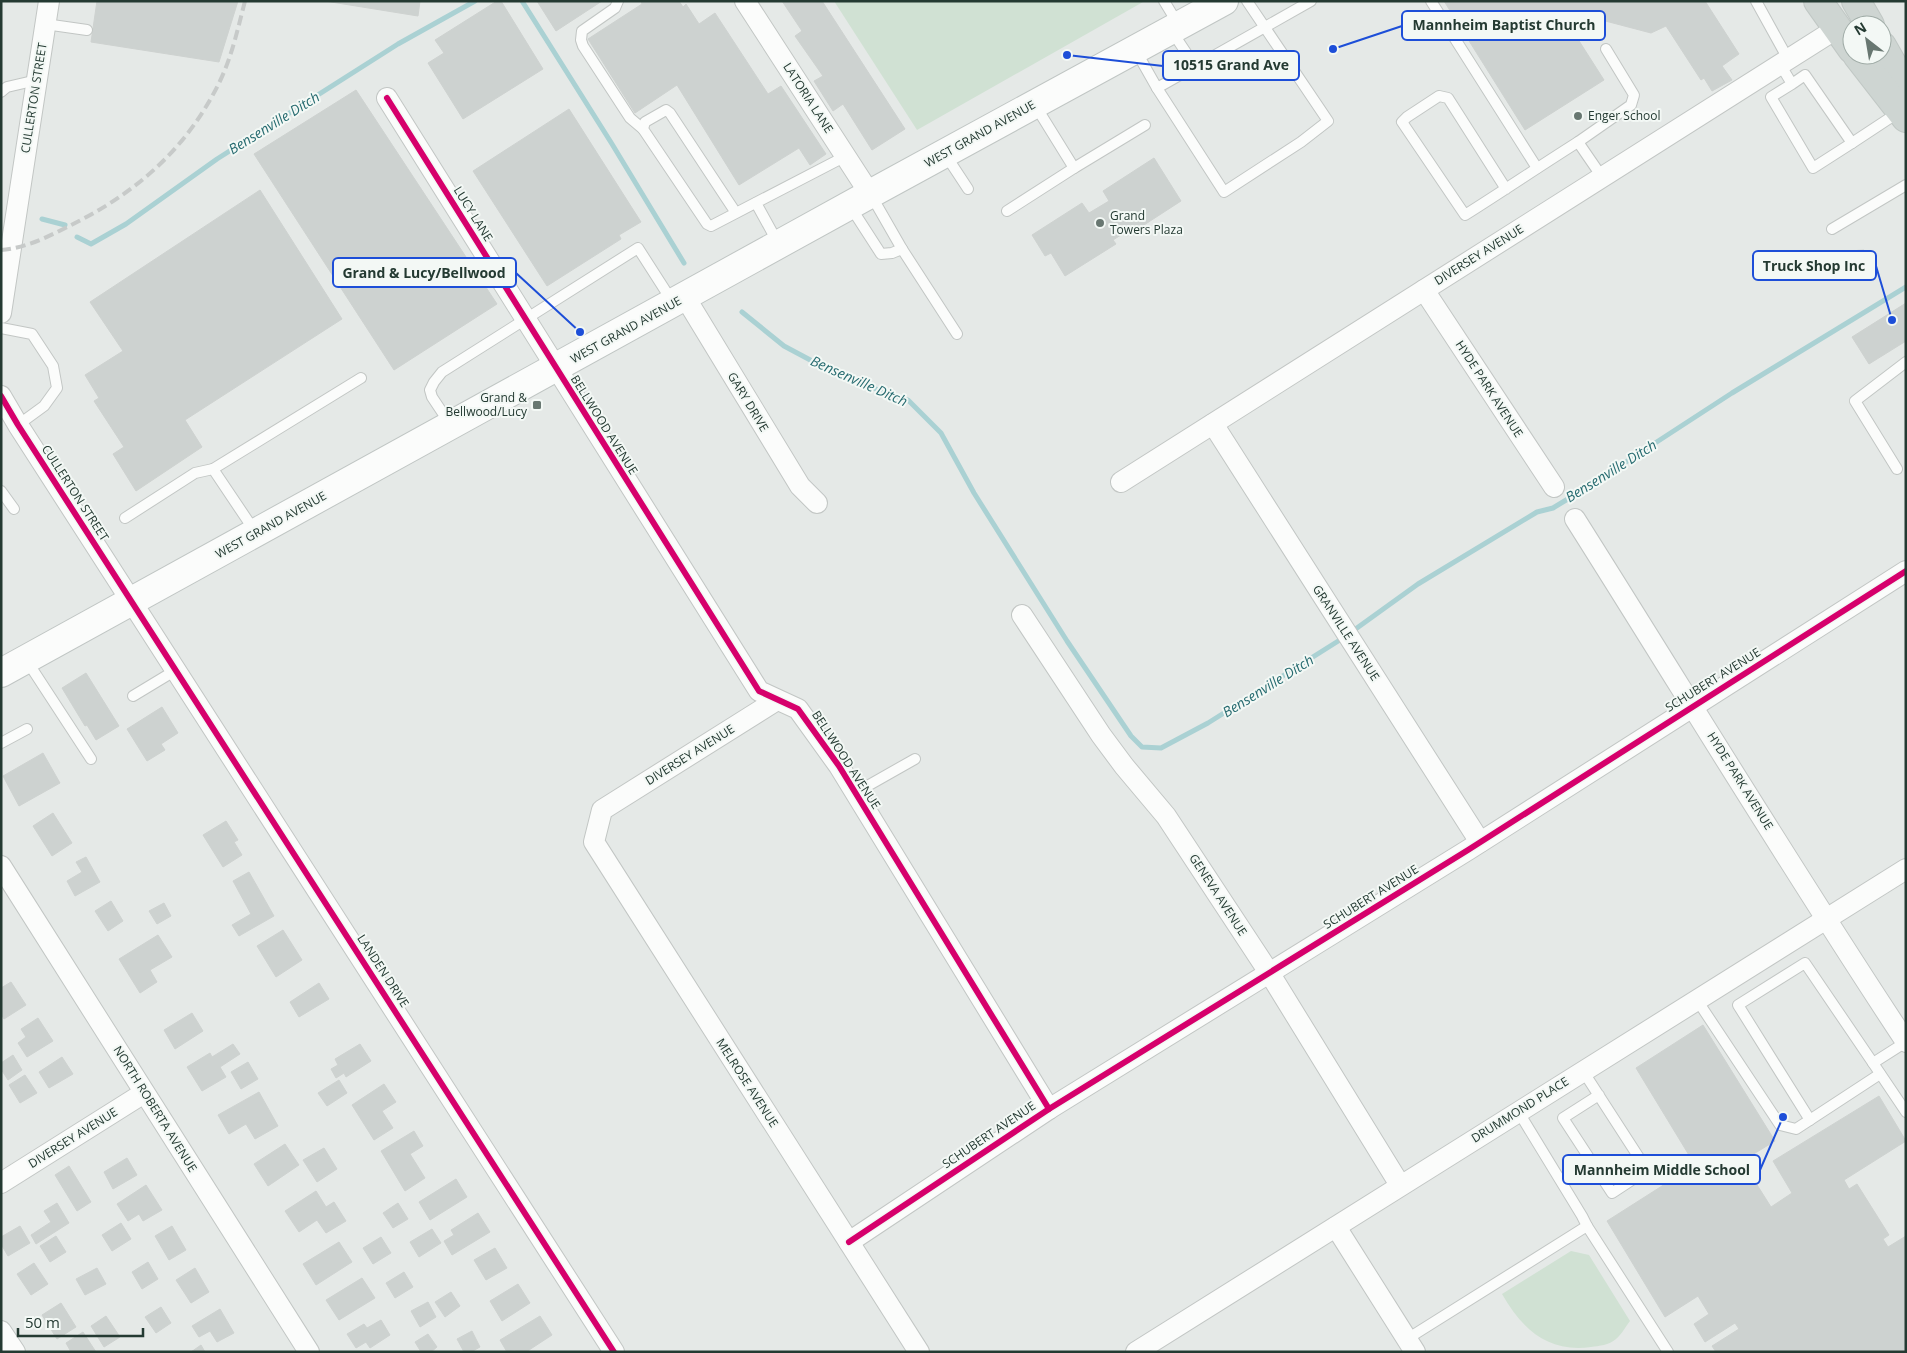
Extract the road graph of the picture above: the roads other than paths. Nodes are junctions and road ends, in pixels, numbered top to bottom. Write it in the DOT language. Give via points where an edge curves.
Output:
graph roads {
  1 [pos="49,1"];
  2 [pos="618,1"];
  3 [pos="745,1"];
  4 [pos="1164,1"];
  5 [pos="1224,1"];
  6 [pos="1247,1"];
  7 [pos="1311,1"];
  8 [pos="1431,1"];
  9 [pos="1756,1"];
  10 [pos="1818,1"];
  11 [pos="1856,1"];
  12 [pos="1864,15"];
  13 [pos="45,24"];
  14 [pos="1175,28"];
  15 [pos="1264,28"];
  16 [pos="87,30"];
  17 [pos="1842,36"];
  18 [pos="1842,40"];
  19 [pos="1135,49"];
  20 [pos="1606,49"];
  21 [pos="1784,61"];
  22 [pos="1869,65"];
  23 [pos="1890,65"];
  24 [pos="1195,66"];
  25 [pos="37,80"];
  26 [pos="1792,84"];
  27 [pos="1157,88"];
  28 [pos="1,92"];
  29 [pos="1903,93"];
  30 [pos="387,98"];
  31 [pos="1035,104"];
  32 [pos="1145,125"];
  33 [pos="643,129"];
  34 [pos="1578,142"];
  35 [pos="1852,143"];
  36 [pos="944,154"];
  37 [pos="846,156"];
  38 [pos="1074,168"];
  39 [pos="1537,168"];
  40 [pos="1602,177"];
  41 [pos="1906,184"];
  42 [pos="968,189"];
  43 [pos="1506,189"];
  44 [pos="860,199"];
  45 [pos="756,203"];
  46 [pos="1007,211"];
  47 [pos="736,213"];
  48 [pos="1832,229"];
  49 [pos="779,244"];
  50 [pos="902,249"];
  51 [pos="1424,290"];
  52 [pos="679,300"];
  53 [pos="1,313"];
  54 [pos="526,319"];
  55 [pos="1,328"];
  56 [pos="957,334"];
  57 [pos="1906,362"];
  58 [pos="556,368"];
  59 [pos="361,378"];
  60 [pos="1,396"];
  61 [pos="1213,424"];
  62 [pos="18,426"];
  63 [pos="452,426"];
  64 [pos="213,469"];
  65 [pos="1897,469"];
  66 [pos="1121,482"];
  67 [pos="1554,487"];
  68 [pos="1,491"];
  69 [pos="817,502"];
  70 [pos="14,509"];
  71 [pos="125,518"];
  72 [pos="1575,519"];
  73 [pos="256,534"];
  74 [pos="1906,571"];
  75 [pos="133,602"];
  76 [pos="1022,615"];
  77 [pos="26,660"];
  78 [pos="176,670"];
  79 [pos="1,674"];
  80 [pos="133,696"];
  81 [pos="777,700"];
  82 [pos="1693,706"];
  83 [pos="27,729"];
  84 [pos="1,743"];
  85 [pos="91,759"];
  86 [pos="914,759"];
  87 [pos="855,793"];
  88 [pos="602,810"];
  89 [pos="1480,842"];
  90 [pos="1,866"];
  91 [pos="1906,869"];
  92 [pos="1825,920"];
  93 [pos="1270,974"];
  94 [pos="1697,1000"];
  95 [pos="1906,1042"];
  96 [pos="1873,1063"];
  97 [pos="1583,1071"];
  98 [pos="1880,1074"];
  99 [pos="144,1093"];
  100 [pos="1599,1095"];
  101 [pos="1049,1109"];
  102 [pos="1518,1111"];
  103 [pos="1906,1112"];
  104 [pos="1810,1120"];
  105 [pos="1,1182"];
  106 [pos="1400,1185"];
  107 [pos="1586,1226"];
  108 [pos="1336,1227"];
  109 [pos="849,1242"];
  110 [pos="1,1331"];
  111 [pos="1411,1345"];
  112 [pos="15,1352"];
  113 [pos="310,1352"];
  114 [pos="614,1352"];
  115 [pos="919,1352"];
  116 [pos="1136,1352"];
  117 [pos="1668,1352"];
  1 -- 13 [label="street, CULLERTON STREET"];
  2 -- 33 [label="lane" via="615,8 582,31 581,40 630,118"];
  3 -- 37 [label="street, LATORIA LANE"];
  4 -- 14 [label="lane"];
  5 -- 14 [label="main road, WEST GRAND AVENUE"];
  6 -- 15 [label="lane"];
  7 -- 15 [label="lane"];
  8 -- 39 [label="lane"];
  9 -- 21 [label="lane"];
  10 -- 17 [label="main road"];
  11 -- 12 [label="main road"];
  13 -- 16 [label="lane"];
  13 -- 25 [label="street, CULLERTON STREET"];
  14 -- 19 [label="main road, WEST GRAND AVENUE"];
  14 -- 24 [label="lane"];
  15 -- 24 [label="lane"];
  15 -- 27 [label="lane" via="1328,120 1301,142 1224,192"];
  18 -- 21 [label="street, DIVERSEY AVENUE"];
  19 -- 27 [label="lane"];
  19 -- 31 [label="main road, WEST GRAND AVENUE"];
  20 -- 34 [label="lane" via="1634,95 1631,105"];
  21 -- 26 [label="lane"];
  21 -- 40 [label="street, DIVERSEY AVENUE"];
  22 -- 29 [label="main road"];
  23 -- 29 [label="main road"];
  24 -- 27 [label="lane"];
  25 -- 28 [label="lane"];
  25 -- 53 [label="street, CULLERTON STREET"];
  26 -- 35 [label="lane" via="1805,76"];
  26 -- 35 [label="lane" via="1771,97 1813,168"];
  29 -- 35 [label="lane"];
  30 -- 54 [label="street, LUCY LANE"];
  31 -- 36 [label="main road, WEST GRAND AVENUE"];
  31 -- 38 [label="lane"];
  32 -- 38 [label="lane"];
  33 -- 47 [label="lane" via="707,224 711,226"];
  33 -- 47 [label="lane" via="645,122 666,110 670,113"];
  34 -- 39 [label="lane"];
  34 -- 40 [label="lane"];
  36 -- 42 [label="lane"];
  36 -- 44 [label="main road, WEST GRAND AVENUE"];
  37 -- 44 [label="street, LATORIA LANE"];
  37 -- 45 [label="lane"];
  38 -- 46 [label="lane"];
  39 -- 43 [label="lane"];
  40 -- 51 [label="street, DIVERSEY AVENUE"];
  41 -- 48 [label="lane"];
  43 -- 43 [label="lane" via="1448,98 1439,96 1402,122 1465,215"];
  44 -- 49 [label="main road, WEST GRAND AVENUE"];
  44 -- 50 [label="lane"];
  44 -- 50 [label="lane" via="880,254"];
  45 -- 47 [label="lane"];
  45 -- 49 [label="lane"];
  49 -- 52 [label="main road, WEST GRAND AVENUE"];
  50 -- 56 [label="lane"];
  51 -- 61 [label="street, DIVERSEY AVENUE"];
  51 -- 67 [label="street, HYDE PARK AVENUE"];
  52 -- 54 [label="lane" via="638,248"];
  52 -- 58 [label="main road, WEST GRAND AVENUE"];
  52 -- 69 [label="street, GARY DRIVE" via="800,486"];
  54 -- 58 [label="street, LUCY LANE"];
  54 -- 63 [label="lane" via="442,372 434,382 430,390 432,397"];
  55 -- 62 [label="lane" via="32,334 53,366 57,388 44,406"];
  57 -- 65 [label="lane" via="1854,401"];
  58 -- 63 [label="main road, WEST GRAND AVENUE"];
  58 -- 81 [label="street, BELLWOOD AVENUE" via="759,691"];
  59 -- 64 [label="lane"];
  60 -- 62 [label="street, CULLERTON STREET"];
  61 -- 66 [label="street, DIVERSEY AVENUE"];
  61 -- 89 [label="street, GRANVILLE AVENUE"];
  62 -- 75 [label="street, CULLERTON STREET"];
  63 -- 73 [label="main road, WEST GRAND AVENUE"];
  64 -- 71 [label="lane" via="195,473"];
  64 -- 73 [label="lane"];
  68 -- 70 [label="lane"];
  72 -- 82 [label="street, HYDE PARK AVENUE"];
  73 -- 75 [label="main road, WEST GRAND AVENUE"];
  74 -- 82 [label="street, SCHUBERT AVENUE"];
  75 -- 77 [label="main road, WEST GRAND AVENUE"];
  75 -- 78 [label="street, LANDEN DRIVE"];
  76 -- 93 [label="street, GENEVA AVENUE" via="1101,735 1166,816"];
  77 -- 79 [label="main road, WEST GRAND AVENUE"];
  77 -- 85 [label="lane"];
  78 -- 80 [label="lane"];
  78 -- 114 [label="street, LANDEN DRIVE"];
  81 -- 87 [label="street, BELLWOOD AVENUE" via="798,709"];
  81 -- 88 [label="street, DIVERSEY AVENUE"];
  82 -- 89 [label="street, SCHUBERT AVENUE"];
  82 -- 92 [label="street, HYDE PARK AVENUE"];
  83 -- 84 [label="lane"];
  86 -- 87 [label="lane"];
  87 -- 101 [label="street, BELLWOOD AVENUE"];
  88 -- 109 [label="street, MELROSE AVENUE" via="594,842"];
  89 -- 93 [label="street, SCHUBERT AVENUE"];
  90 -- 99 [label="street, NORTH ROBERTA AVENUE"];
  91 -- 92 [label="street, DRUMMOND PLACE"];
  92 -- 94 [label="street, DRUMMOND PLACE"];
  92 -- 95 [label="street, HYDE PARK AVENUE"];
  93 -- 101 [label="street, SCHUBERT AVENUE"];
  93 -- 106 [label="street, GENEVA AVENUE"];
  94 -- 97 [label="street, DRUMMOND PLACE"];
  94 -- 104 [label="lane" via="1780,1125 1796,1129"];
  95 -- 96 [label="lane"];
  96 -- 98 [label="lane"];
  96 -- 104 [label="lane" via="1805,963 1738,1005"];
  97 -- 100 [label="lane"];
  97 -- 102 [label="street, DRUMMOND PLACE"];
  98 -- 103 [label="lane"];
  98 -- 104 [label="lane"];
  99 -- 105 [label="street, DIVERSEY AVENUE"];
  99 -- 113 [label="street, NORTH ROBERTA AVENUE"];
  100 -- 100 [label="lane" via="1563,1118 1612,1193 1647,1170"];
  101 -- 109 [label="street, SCHUBERT AVENUE"];
  102 -- 106 [label="street, DRUMMOND PLACE"];
  102 -- 107 [label="lane"];
  106 -- 108 [label="street, DRUMMOND PLACE"];
  107 -- 111 [label="lane"];
  107 -- 117 [label="lane"];
  108 -- 111 [label="street"];
  108 -- 116 [label="street, DRUMMOND PLACE"];
  109 -- 115 [label="street, MELROSE AVENUE"];
  110 -- 112 [label="street"];
}
